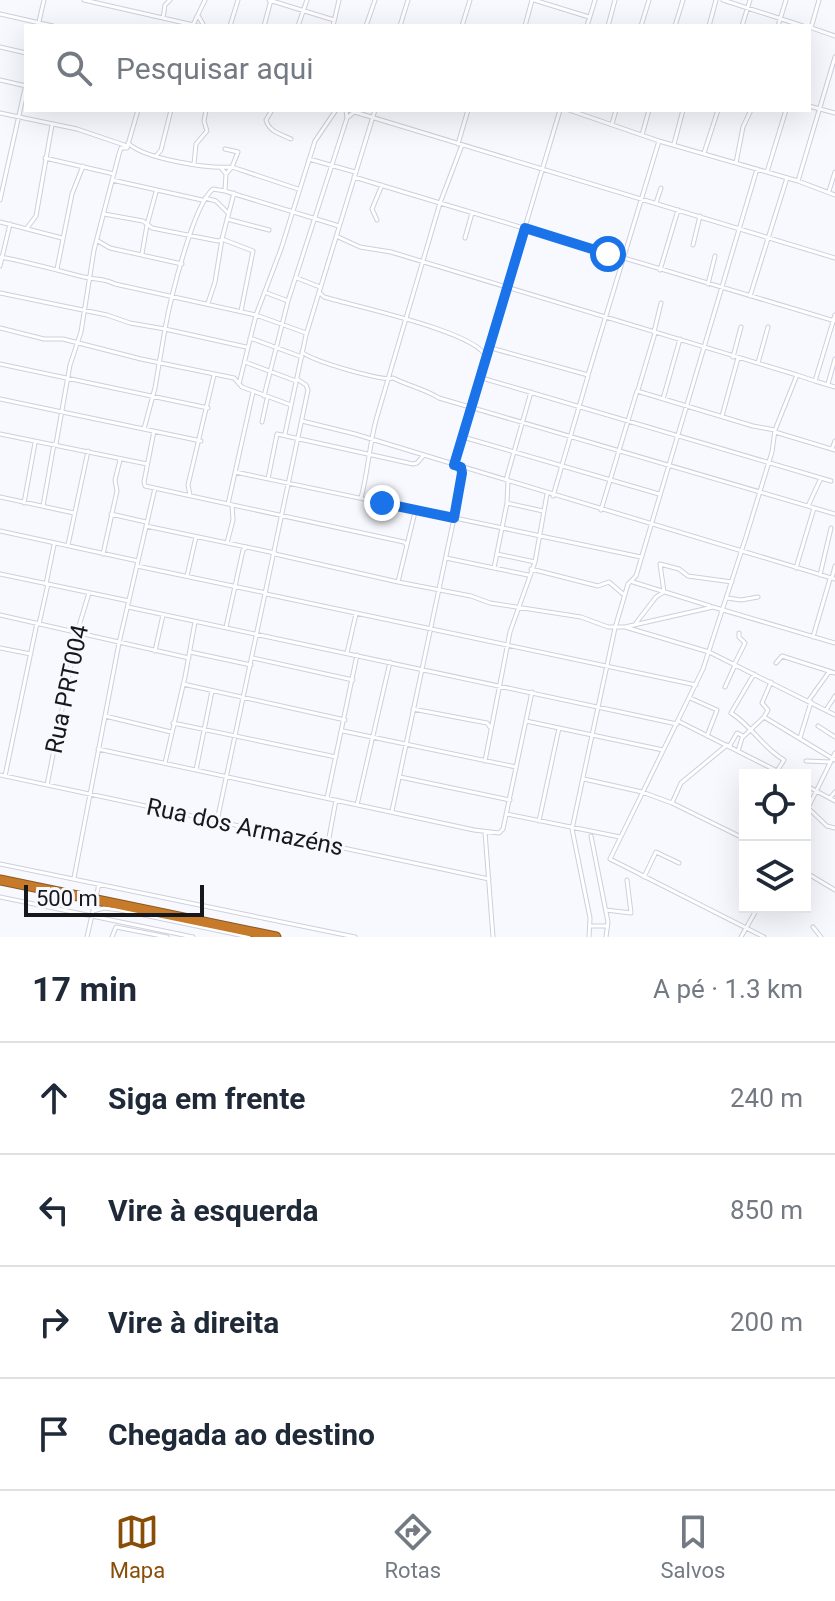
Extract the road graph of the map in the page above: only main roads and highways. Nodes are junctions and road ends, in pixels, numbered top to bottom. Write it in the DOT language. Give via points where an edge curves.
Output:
graph roads {
  1 [pos="0,882"];
  2 [pos="94,908"];
  3 [pos="263,937"];
  4 [pos="276,937"];
  1 -- 2 [label="highway"];
  2 -- 3 [label="highway"];
  2 -- 4 [label="highway"];
}
